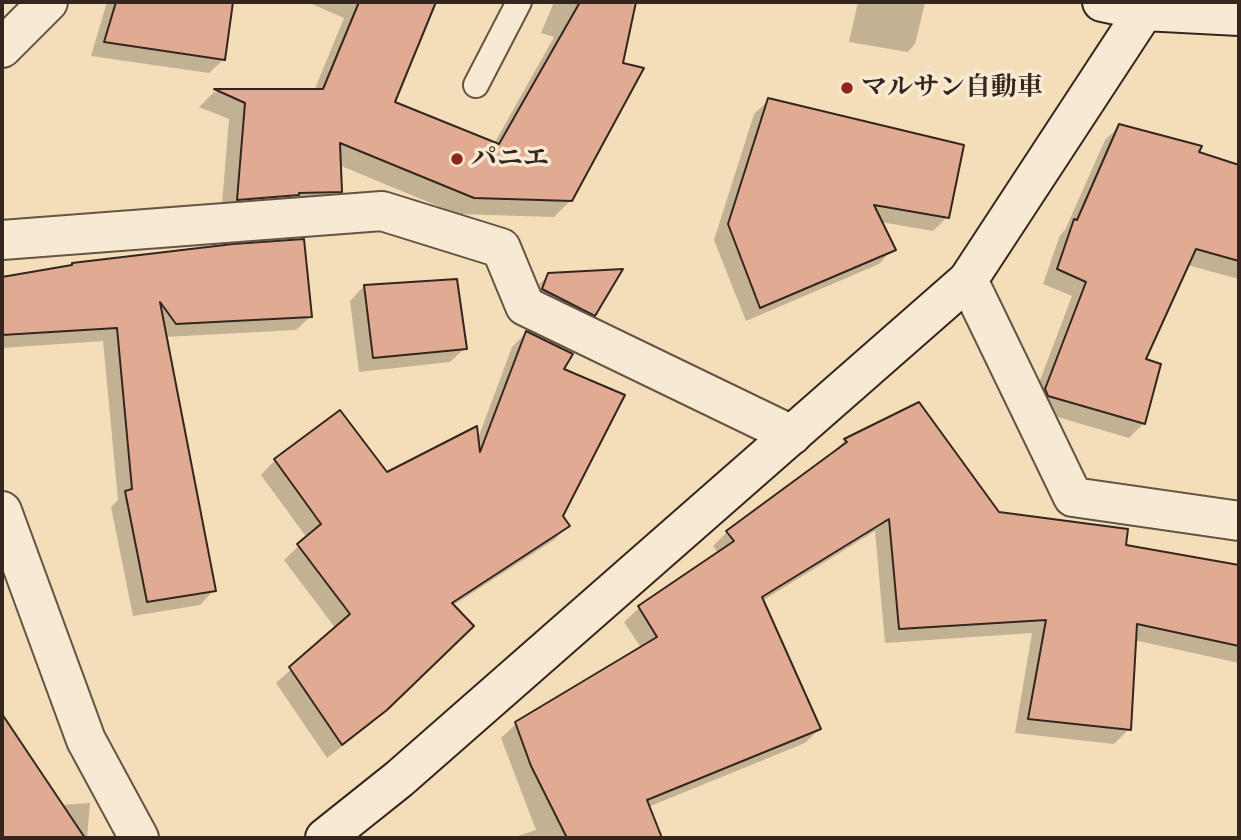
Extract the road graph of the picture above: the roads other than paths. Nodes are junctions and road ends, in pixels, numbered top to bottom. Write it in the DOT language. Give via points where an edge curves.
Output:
graph roads {
  1 [pos="48,2"];
  2 [pos="519,2"];
  3 [pos="1102,2"];
  4 [pos="1147,7"];
  5 [pos="1239,16"];
  6 [pos="2,48"];
  7 [pos="477,85"];
  8 [pos="2,240"];
  9 [pos="968,280"];
  10 [pos="792,435"];
  11 [pos="2,511"];
  12 [pos="1239,520"];
  13 [pos="139,838"];
  14 [pos="325,838"];
  1 -- 6 [label="street"];
  2 -- 7 [label="lane"];
  3 -- 4 [label="street"];
  4 -- 5 [label="street"];
  4 -- 9 [label="street"];
  8 -- 10 [label="street" via="382,211 501,248 525,306"];
  9 -- 10 [label="street"];
  9 -- 12 [label="street" via="1073,497"];
  10 -- 14 [label="street" via="399,779"];
  11 -- 13 [label="street" via="86,740"];
}
